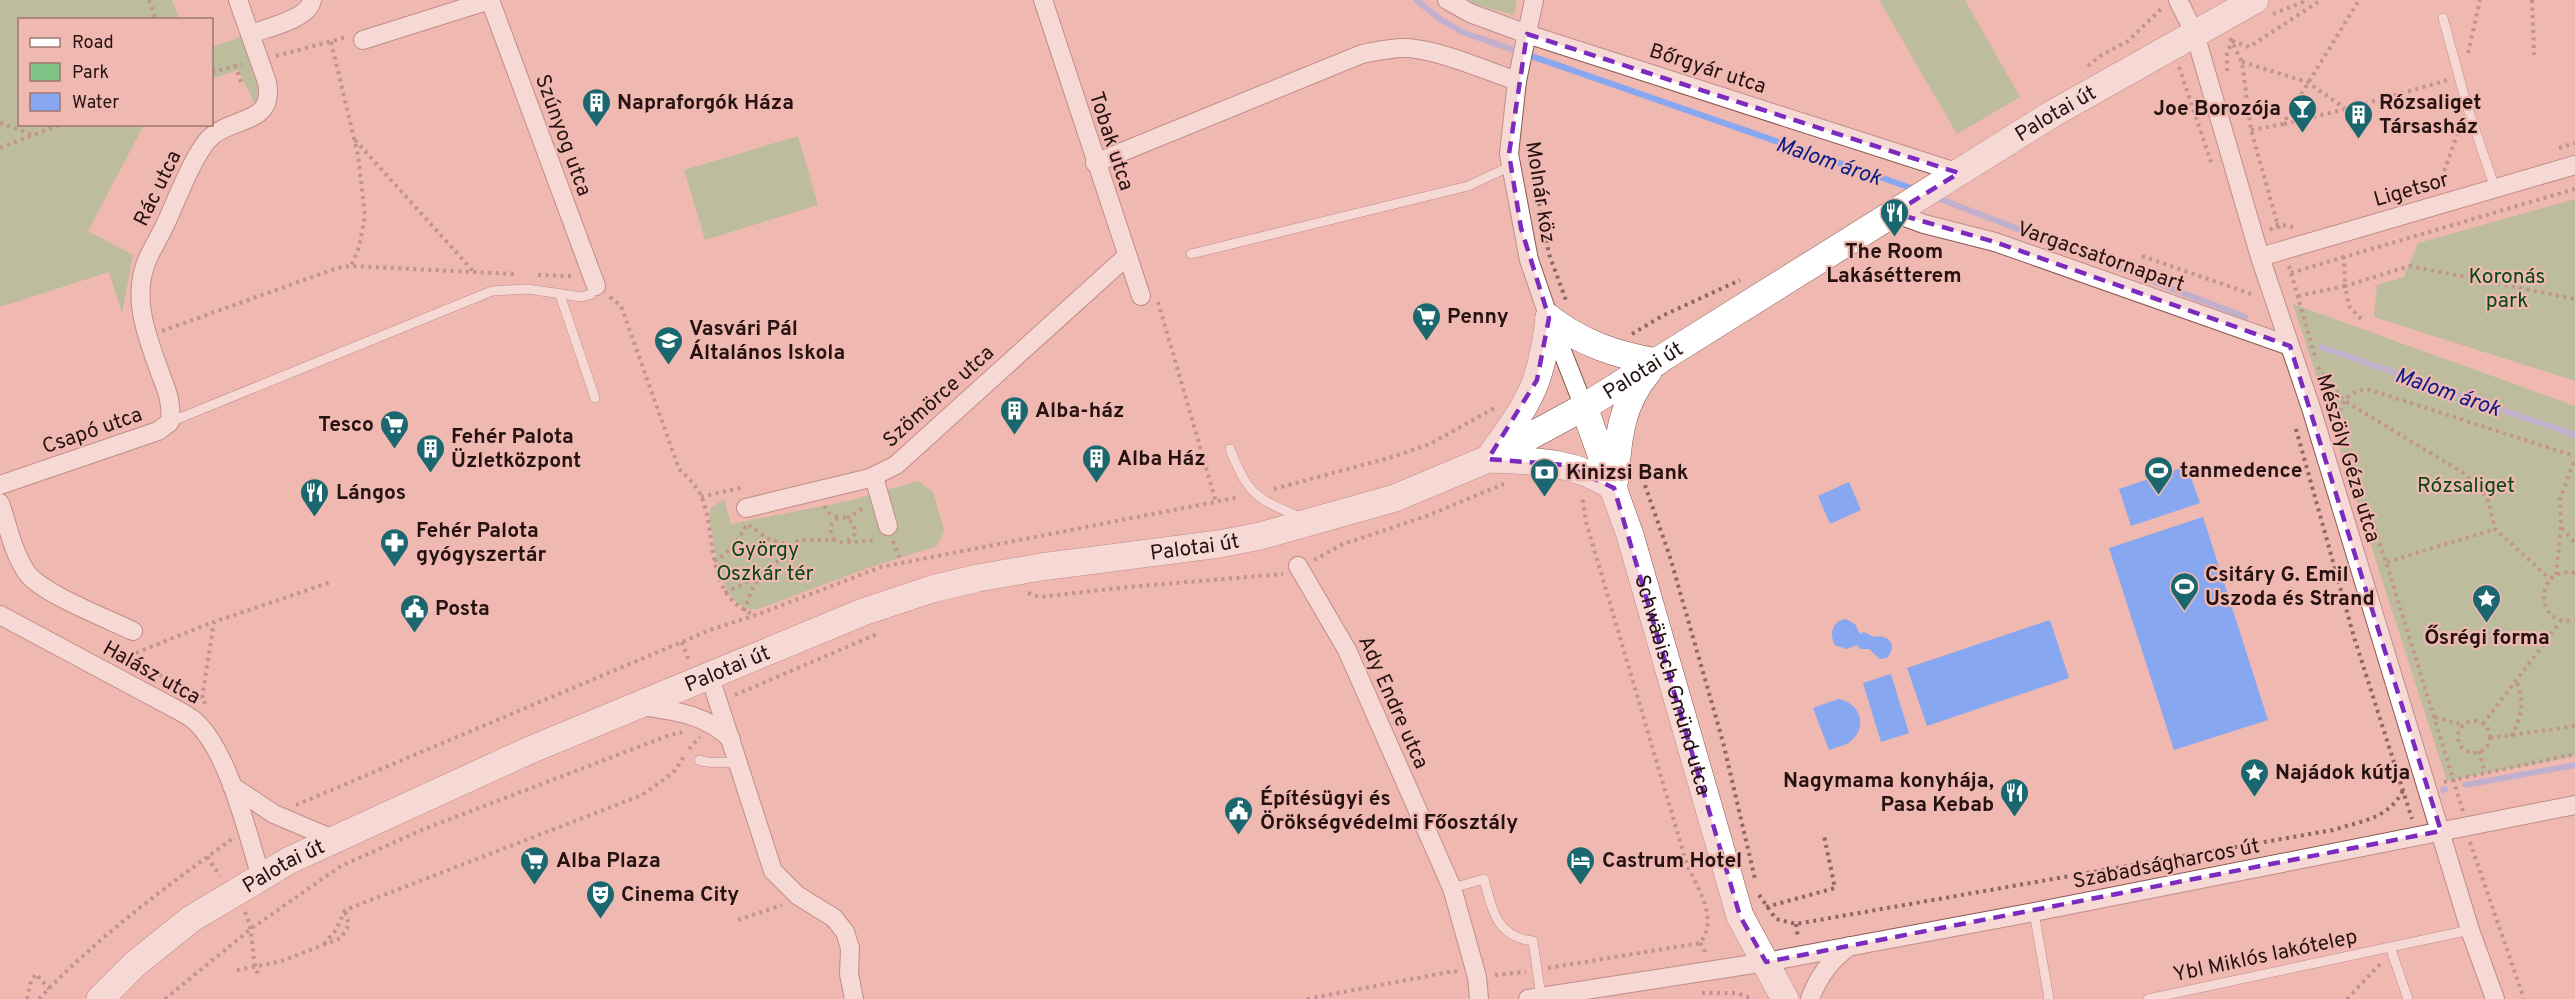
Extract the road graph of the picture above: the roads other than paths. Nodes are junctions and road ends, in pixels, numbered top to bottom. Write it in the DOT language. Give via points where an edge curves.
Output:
graph roads {
  1 [pos="238,0"];
  2 [pos="312,0"];
  3 [pos="490,0"];
  4 [pos="1042,0"];
  5 [pos="1447,0"];
  6 [pos="1534,0"];
  7 [pos="2178,0"];
  8 [pos="2260,9"];
  9 [pos="2443,18"];
  10 [pos="250,34"];
  11 [pos="2195,34"];
  12 [pos="363,40"];
  13 [pos="1524,47"];
  14 [pos="1517,81"];
  15 [pos="1095,163"];
  16 [pos="2575,165"];
  17 [pos="1511,166"];
  18 [pos="1954,176"];
  19 [pos="2495,188"];
  20 [pos="1902,208"];
  21 [pos="1191,254"];
  22 [pos="1127,256"];
  23 [pos="2260,257"];
  24 [pos="596,286"];
  25 [pos="560,295"];
  26 [pos="1149,299"];
  27 [pos="1559,314"];
  28 [pos="146,332"];
  29 [pos="2290,346"];
  30 [pos="1657,362"];
  31 [pos="595,398"];
  32 [pos="1584,407"];
  33 [pos="170,422"];
  34 [pos="1230,449"];
  35 [pos="1488,459"];
  36 [pos="874,477"];
  37 [pos="0,485"];
  38 [pos="1614,488"];
  39 [pos="0,503"];
  40 [pos="747,516"];
  41 [pos="1314,522"];
  42 [pos="888,526"];
  43 [pos="1298,566"];
  44 [pos="0,615"];
  45 [pos="133,631"];
  46 [pos="709,674"];
  47 [pos="636,706"];
  48 [pos="732,740"];
  49 [pos="699,760"];
  50 [pos="740,766"];
  51 [pos="232,786"];
  52 [pos="2575,805"];
  53 [pos="2440,831"];
  54 [pos="333,838"];
  55 [pos="261,877"];
  56 [pos="1452,888"];
  57 [pos="2034,912"];
  58 [pos="2470,930"];
  59 [pos="1852,945"];
  60 [pos="2391,949"];
  61 [pos="1766,962"];
  62 [pos="1534,998"];
  63 [pos="100,999"];
  64 [pos="854,999"];
  65 [pos="1479,999"];
  66 [pos="1785,999"];
  67 [pos="1810,999"];
  68 [pos="2049,999"];
  69 [pos="2148,999"];
  70 [pos="2408,999"];
  71 [pos="2495,999"];
  1 -- 10 [label="street, Rác utca"];
  2 -- 10 [label="street" via="302,16"];
  3 -- 12 [label="street"];
  3 -- 24 [label="street, Szúnyog utca"];
  4 -- 15 [label="street, Tobak utca"];
  5 -- 13 [label="street, Bőrgyár utca"];
  6 -- 13 [label="street, Molnár köz"];
  7 -- 11 [label="street, Mészöly Géza utca"];
  8 -- 11 [label="main road, Palotai út"];
  9 -- 19 [label="lane"];
  10 -- 28 [label="street, Rác utca" via="269,94 267,106 260,114 211,136 199,154 141,280 140,303"];
  11 -- 18 [label="main road, Palotai út" via="2052,114"];
  11 -- 23 [label="street, Mészöly Géza utca"];
  13 -- 14 [label="street, Molnár köz"];
  13 -- 18 [label="street, Bőrgyár utca"];
  14 -- 15 [label="street" via="1429,52 1387,49 1362,54"];
  14 -- 17 [label="street, Molnár köz" via="1511,122"];
  15 -- 22 [label="street, Tobak utca"];
  16 -- 19 [label="street, Ligetsor"];
  17 -- 21 [label="lane" via="1468,186"];
  17 -- 27 [label="street, Molnár köz" via="1529,260"];
  18 -- 20 [label="main road, Palotai út"];
  19 -- 23 [label="street, Ligetsor"];
  20 -- 29 [label="street, Vargacsatornapart" via="1924,224 1995,242"];
  20 -- 30 [label="main road, Palotai út"];
  22 -- 26 [label="street, Tobak utca"];
  22 -- 36 [label="street, Szömörce utca" via="896,465"];
  23 -- 29 [label="street, Mészöly Géza utca"];
  24 -- 25 [label="lane" via="591,294 582,297"];
  25 -- 31 [label="lane"];
  25 -- 33 [label="lane" via="528,289 492,291"];
  27 -- 30 [label="main road" via="1568,333 1601,348"];
  27 -- 32 [label="street"];
  27 -- 35 [label="main road" via="1528,403"];
  28 -- 33 [label="street, Csapó utca" via="172,407"];
  29 -- 53 [label="street, Mészöly Géza utca"];
  30 -- 32 [label="main road, Palotai út"];
  30 -- 38 [label="main road" via="1629,400 1620,429"];
  32 -- 35 [label="main road, Palotai út"];
  32 -- 38 [label="main road, Schwäbisch Gmünd utca"];
  33 -- 37 [label="street, Csapó utca" via="158,431"];
  34 -- 41 [label="lane" via="1242,479 1255,494"];
  35 -- 38 [label="main road" via="1564,465"];
  35 -- 41 [label="main road, Palotai út" via="1395,498"];
  36 -- 40 [label="street, Szömörce utca"];
  36 -- 42 [label="street"];
  38 -- 61 [label="main road, Schwäbisch Gmünd utca" via="1740,916"];
  39 -- 45 [label="street, Halász utca" via="19,559 29,575 44,587"];
  41 -- 46 [label="main road, Palotai út" via="1220,544 1041,567 932,589 862,612"];
  43 -- 56 [label="street, Ady Endre utca" via="1347,650"];
  44 -- 51 [label="street, Halász utca" via="186,714 207,734"];
  46 -- 47 [label="main road, Palotai út"];
  46 -- 48 [label="street"];
  47 -- 48 [label="street" via="707,720"];
  47 -- 54 [label="main road, Palotai út"];
  48 -- 50 [label="street"];
  49 -- 50 [label="lane" via="711,765 729,761"];
  50 -- 64 [label="street" via="772,871 797,895 834,918 845,932"];
  51 -- 54 [label="street" via="274,814"];
  51 -- 55 [label="street, Halász utca"];
  52 -- 53 [label="street, Szabadságharcos út"];
  53 -- 57 [label="street, Szabadságharcos út"];
  53 -- 58 [label="street, Mészöly Géza utca"];
  54 -- 55 [label="main road, Palotai út"];
  55 -- 63 [label="main road, Palotai út" via="191,919 135,964"];
  56 -- 62 [label="lane" via="1484,879 1498,923 1520,940 1533,941 1537,970"];
  56 -- 65 [label="street, Ady Endre utca" via="1477,977"];
  57 -- 59 [label="street, Szabadságharcos út"];
  57 -- 68 [label="lane"];
  58 -- 60 [label="lane, Ybl Miklós lakótelep"];
  58 -- 71 [label="street, Mészöly Géza utca"];
  59 -- 61 [label="street, Szabadságharcos út"];
  59 -- 67 [label="street" via="1831,962"];
  60 -- 69 [label="lane, Ybl Miklós lakótelep"];
  60 -- 70 [label="lane"];
  61 -- 62 [label="street, Szabadságharcos út"];
  61 -- 66 [label="main road, Schwäbisch Gmünd utca"];
}
